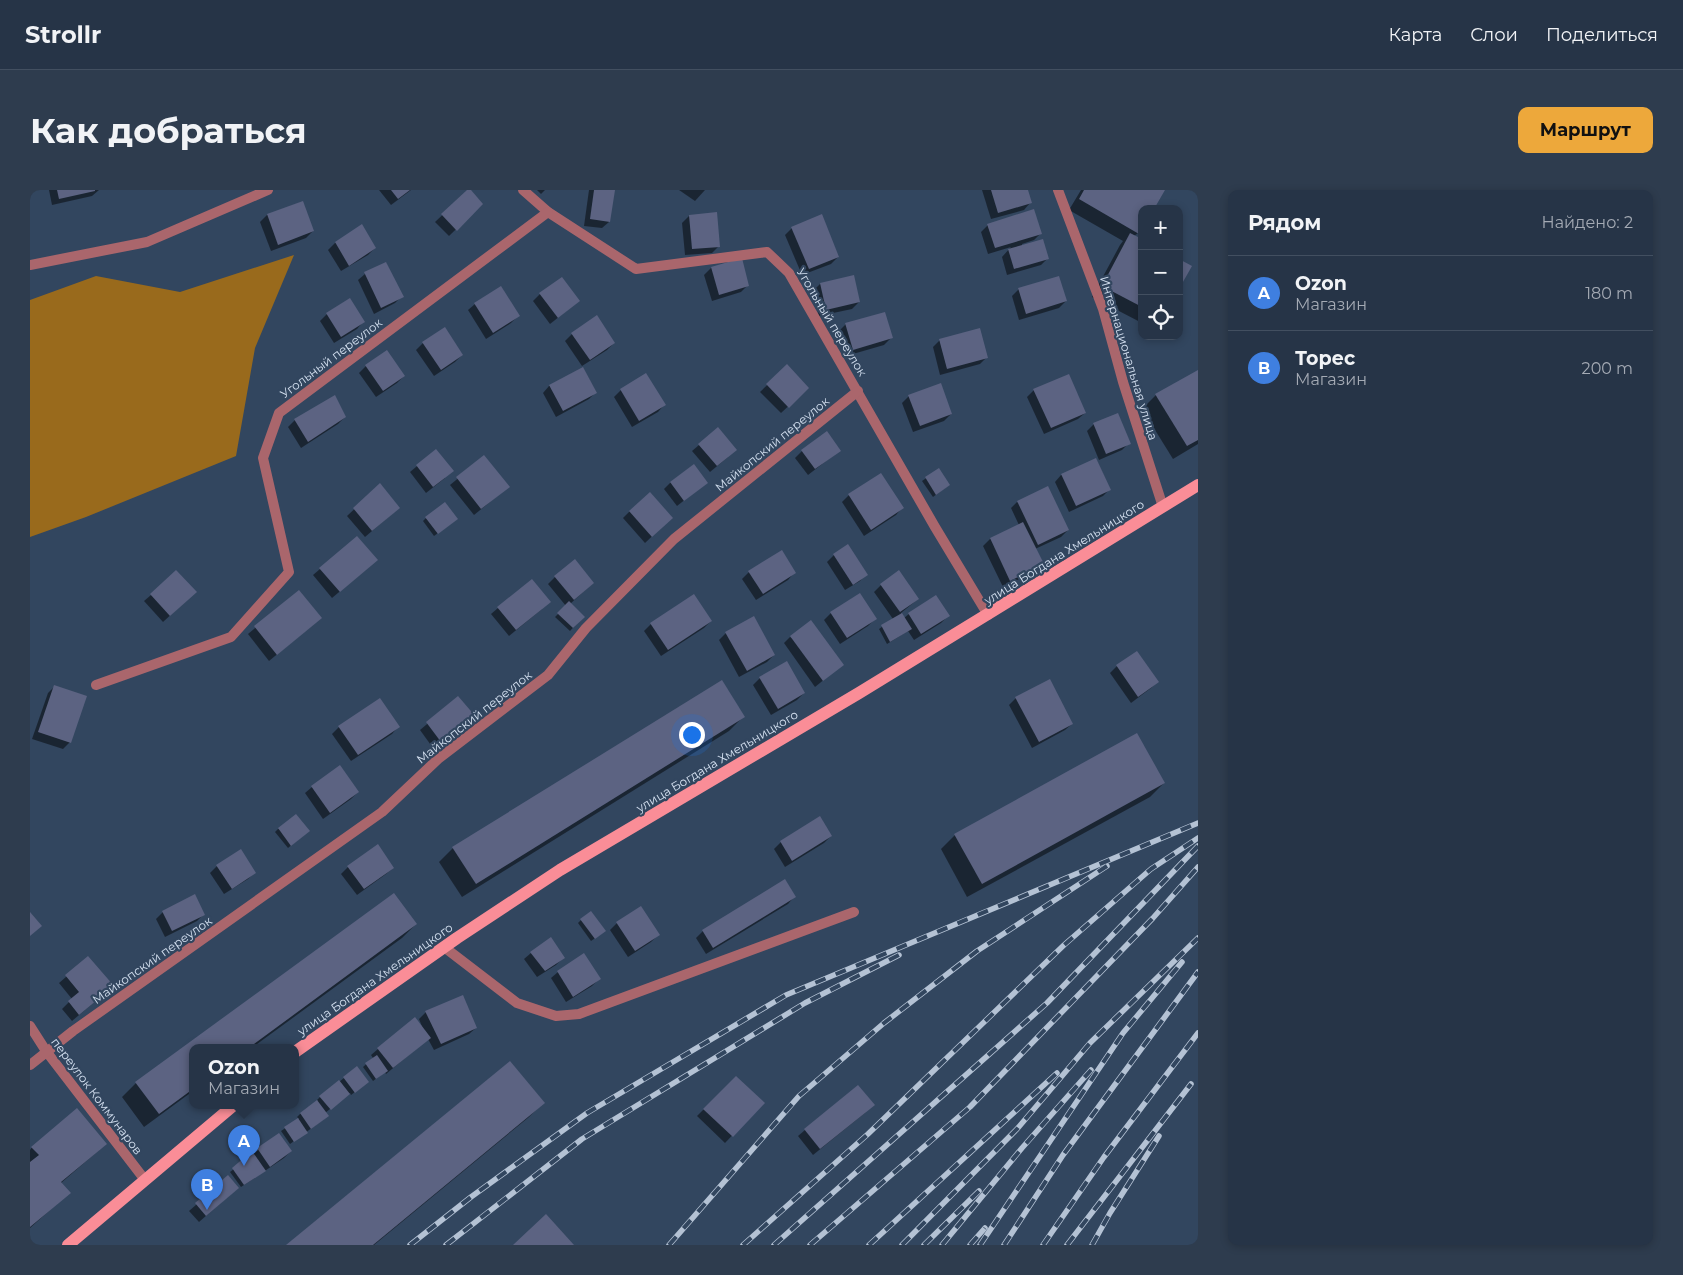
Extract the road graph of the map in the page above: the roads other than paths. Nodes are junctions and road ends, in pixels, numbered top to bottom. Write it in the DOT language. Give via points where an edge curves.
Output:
graph roads {
  1 [pos="268,190"];
  2 [pos="523,190"];
  3 [pos="1058,190"];
  4 [pos="548,212"];
  5 [pos="30,264"];
  6 [pos="858,391"];
  7 [pos="1198,485"];
  8 [pos="1163,507"];
  9 [pos="988,615"];
  10 [pos="96,684"];
  11 [pos="854,912"];
  12 [pos="444,947"];
  13 [pos="30,1026"];
  14 [pos="299,1049"];
  15 [pos="46,1051"];
  16 [pos="30,1065"];
  17 [pos="229,1109"];
  18 [pos="145,1180"];
  19 [pos="68,1245"];
  1 -- 5 [label="street" via="147,242"];
  2 -- 4 [label="street, Угольный переулок"];
  3 -- 8 [label="street, Интернациональная улица" via="1103,309"];
  4 -- 6 [label="street, Угольный переулок" via="636,269 767,252 789,273"];
  4 -- 10 [label="street, Угольный переулок" via="279,413 262,458 289,572 232,637"];
  6 -- 9 [label="street, Угольный переулок"];
  6 -- 15 [label="street, Майкопский переулок" via="674,539 586,628 548,675 438,759 382,812"];
  7 -- 8 [label="main road, улица Богдана Хмельницкого"];
  8 -- 9 [label="main road, улица Богдана Хмельницкого"];
  9 -- 12 [label="main road, улица Богдана Хмельницкого" via="560,870"];
  11 -- 12 [label="street" via="579,1014 556,1016 517,1003"];
  12 -- 14 [label="main road, улица Богдана Хмельницкого"];
  13 -- 15 [label="street, переулок Коммунаров"];
  15 -- 16 [label="street, Майкопский переулок"];
  15 -- 18 [label="street, переулок Коммунаров"];
  17 -- 18 [label="main road"];
  18 -- 19 [label="main road"];
}
